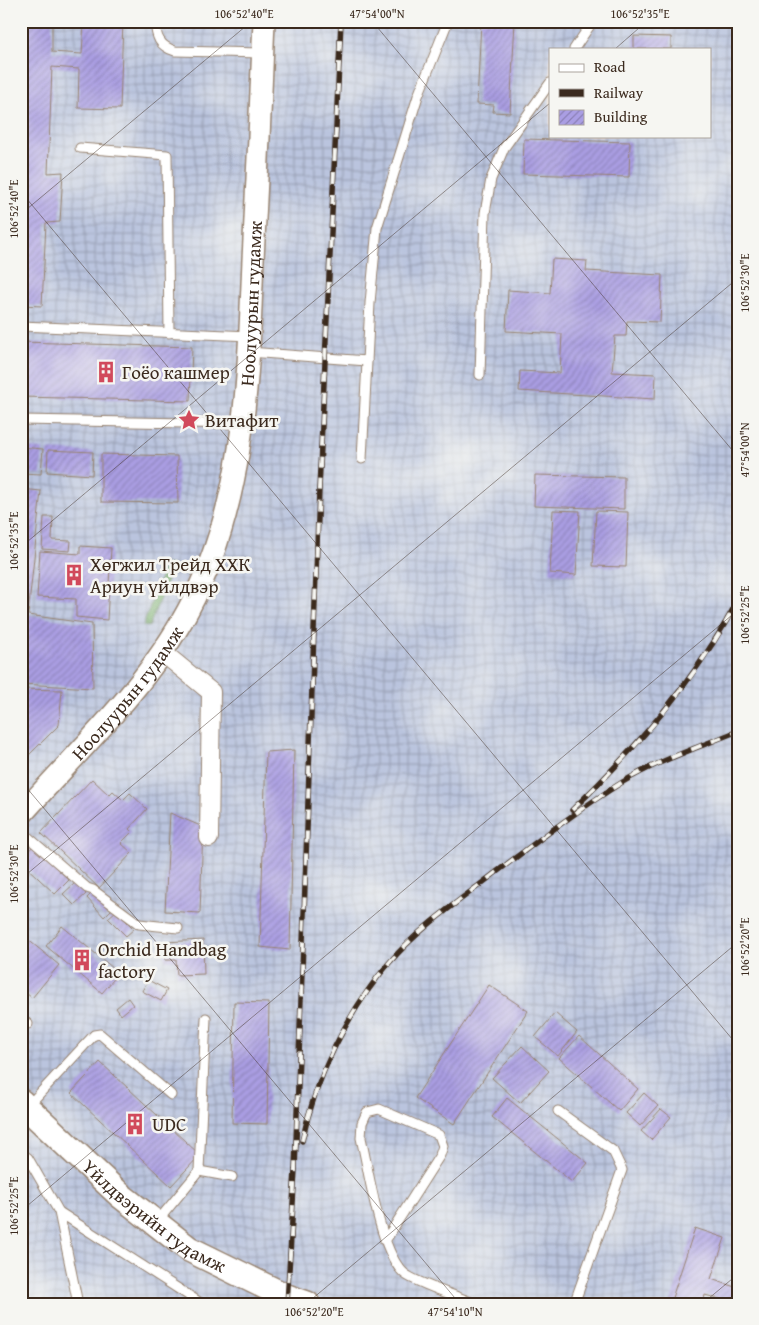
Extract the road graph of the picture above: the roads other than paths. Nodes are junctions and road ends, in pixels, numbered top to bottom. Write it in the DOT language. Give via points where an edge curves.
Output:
graph roads {
  1 [pos="155,21"];
  2 [pos="264,21"];
  3 [pos="448,21"];
  4 [pos="593,21"];
  5 [pos="575,48"];
  6 [pos="263,53"];
  7 [pos="549,85"];
  8 [pos="80,148"];
  9 [pos="21,326"];
  10 [pos="169,333"];
  11 [pos="249,344"];
  12 [pos="367,360"];
  13 [pos="480,375"];
  14 [pos="21,420"];
  15 [pos="243,424"];
  16 [pos="362,459"];
  17 [pos="162,652"];
  18 [pos="21,815"];
  19 [pos="21,831"];
  20 [pos="209,838"];
  21 [pos="178,928"];
  22 [pos="206,1018"];
  23 [pos="171,1095"];
  24 [pos="24,1105"];
  25 [pos="558,1111"];
  26 [pos="21,1153"];
  27 [pos="199,1171"];
  28 [pos="232,1177"];
  29 [pos="59,1212"];
  30 [pos="156,1223"];
  31 [pos="385,1241"];
  32 [pos="78,1304"];
  33 [pos="202,1304"];
  34 [pos="307,1304"];
  35 [pos="476,1304"];
  36 [pos="574,1304"];
  1 -- 6 [label="lane" via="160,42 175,51"];
  2 -- 6 [label="street, Ноолуурын гудамж"];
  3 -- 12 [label="lane" via="418,96 378,228"];
  4 -- 5 [label="lane"];
  6 -- 11 [label="street, Ноолуурын гудамж"];
  7 -- 13 [label="lane" via="504,148 491,179 485,213"];
  8 -- 10 [label="lane" via="167,155"];
  9 -- 10 [label="lane"];
  10 -- 11 [label="lane"];
  11 -- 12 [label="lane"];
  11 -- 15 [label="street, Ноолуурын гудамж"];
  12 -- 16 [label="lane"];
  14 -- 15 [label="lane"];
  15 -- 17 [label="street, Ноолуурын гудамж" via="225,518 210,564 188,611"];
  17 -- 18 [label="street, Ноолуурын гудамж" via="108,720"];
  17 -- 20 [label="street" via="211,692"];
  19 -- 21 [label="lane" via="87,888 139,924"];
  22 -- 27 [label="lane"];
  23 -- 24 [label="lane" via="100,1034 94,1035"];
  24 -- 30 [label="main road, Yйлдвэрийн гудамж" via="120,1195"];
  25 -- 36 [label="lane" via="613,1151 622,1170"];
  26 -- 29 [label="lane" via="28,1158"];
  27 -- 28 [label="lane"];
  27 -- 30 [label="lane"];
  29 -- 32 [label="lane"];
  29 -- 33 [label="lane"];
  30 -- 34 [label="main road, Yйлдвэрийн гудамж" via="189,1249"];
  31 -- 31 [label="lane" via="361,1138 362,1122 367,1112 379,1109 439,1135 443,1146"];
  31 -- 35 [label="lane" via="395,1263 406,1275"];
}
